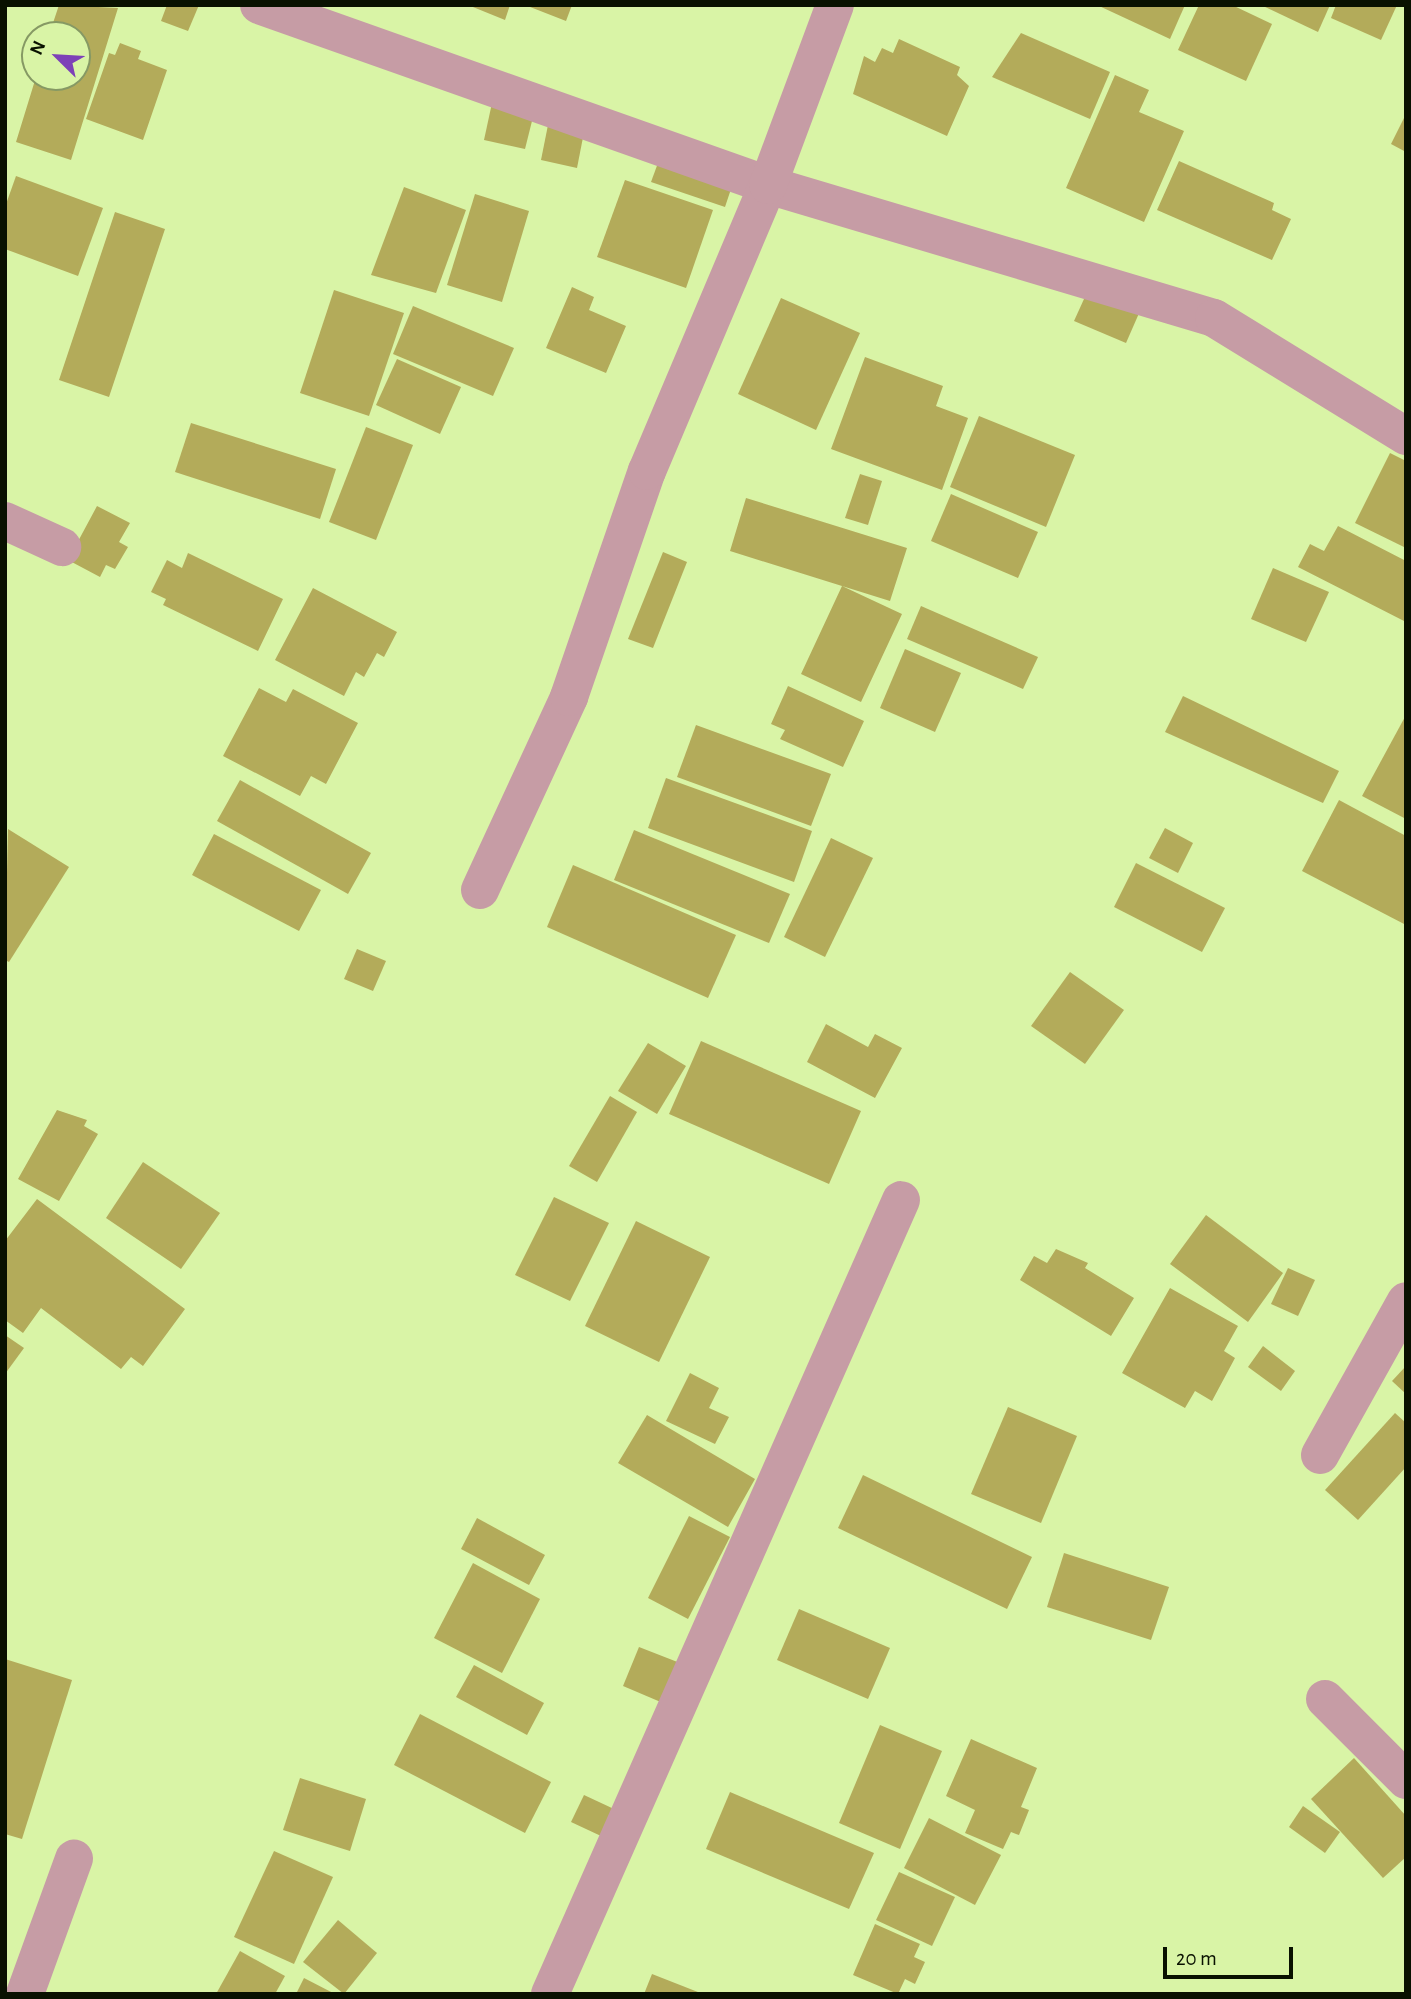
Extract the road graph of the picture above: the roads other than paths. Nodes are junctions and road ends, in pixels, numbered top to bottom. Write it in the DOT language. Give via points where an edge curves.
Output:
graph roads {
  1 [pos="259,5"];
  2 [pos="835,5"];
  3 [pos="768,186"];
  4 [pos="1406,436"];
  5 [pos="5,520"];
  6 [pos="62,547"];
  7 [pos="480,890"];
  8 [pos="901,1200"];
  9 [pos="1406,1301"];
  10 [pos="1320,1455"];
  11 [pos="1325,1699"];
  12 [pos="1406,1780"];
  13 [pos="74,1859"];
  14 [pos="25,1994"];
  15 [pos="550,1994"];
  1 -- 3 [label="street"];
  2 -- 3 [label="street"];
  3 -- 4 [label="street" via="1214,318"];
  3 -- 7 [label="street" via="647,471 569,697"];
  5 -- 6 [label="street"];
  8 -- 15 [label="street"];
  9 -- 10 [label="street"];
  11 -- 12 [label="street"];
  13 -- 14 [label="street"];
}
